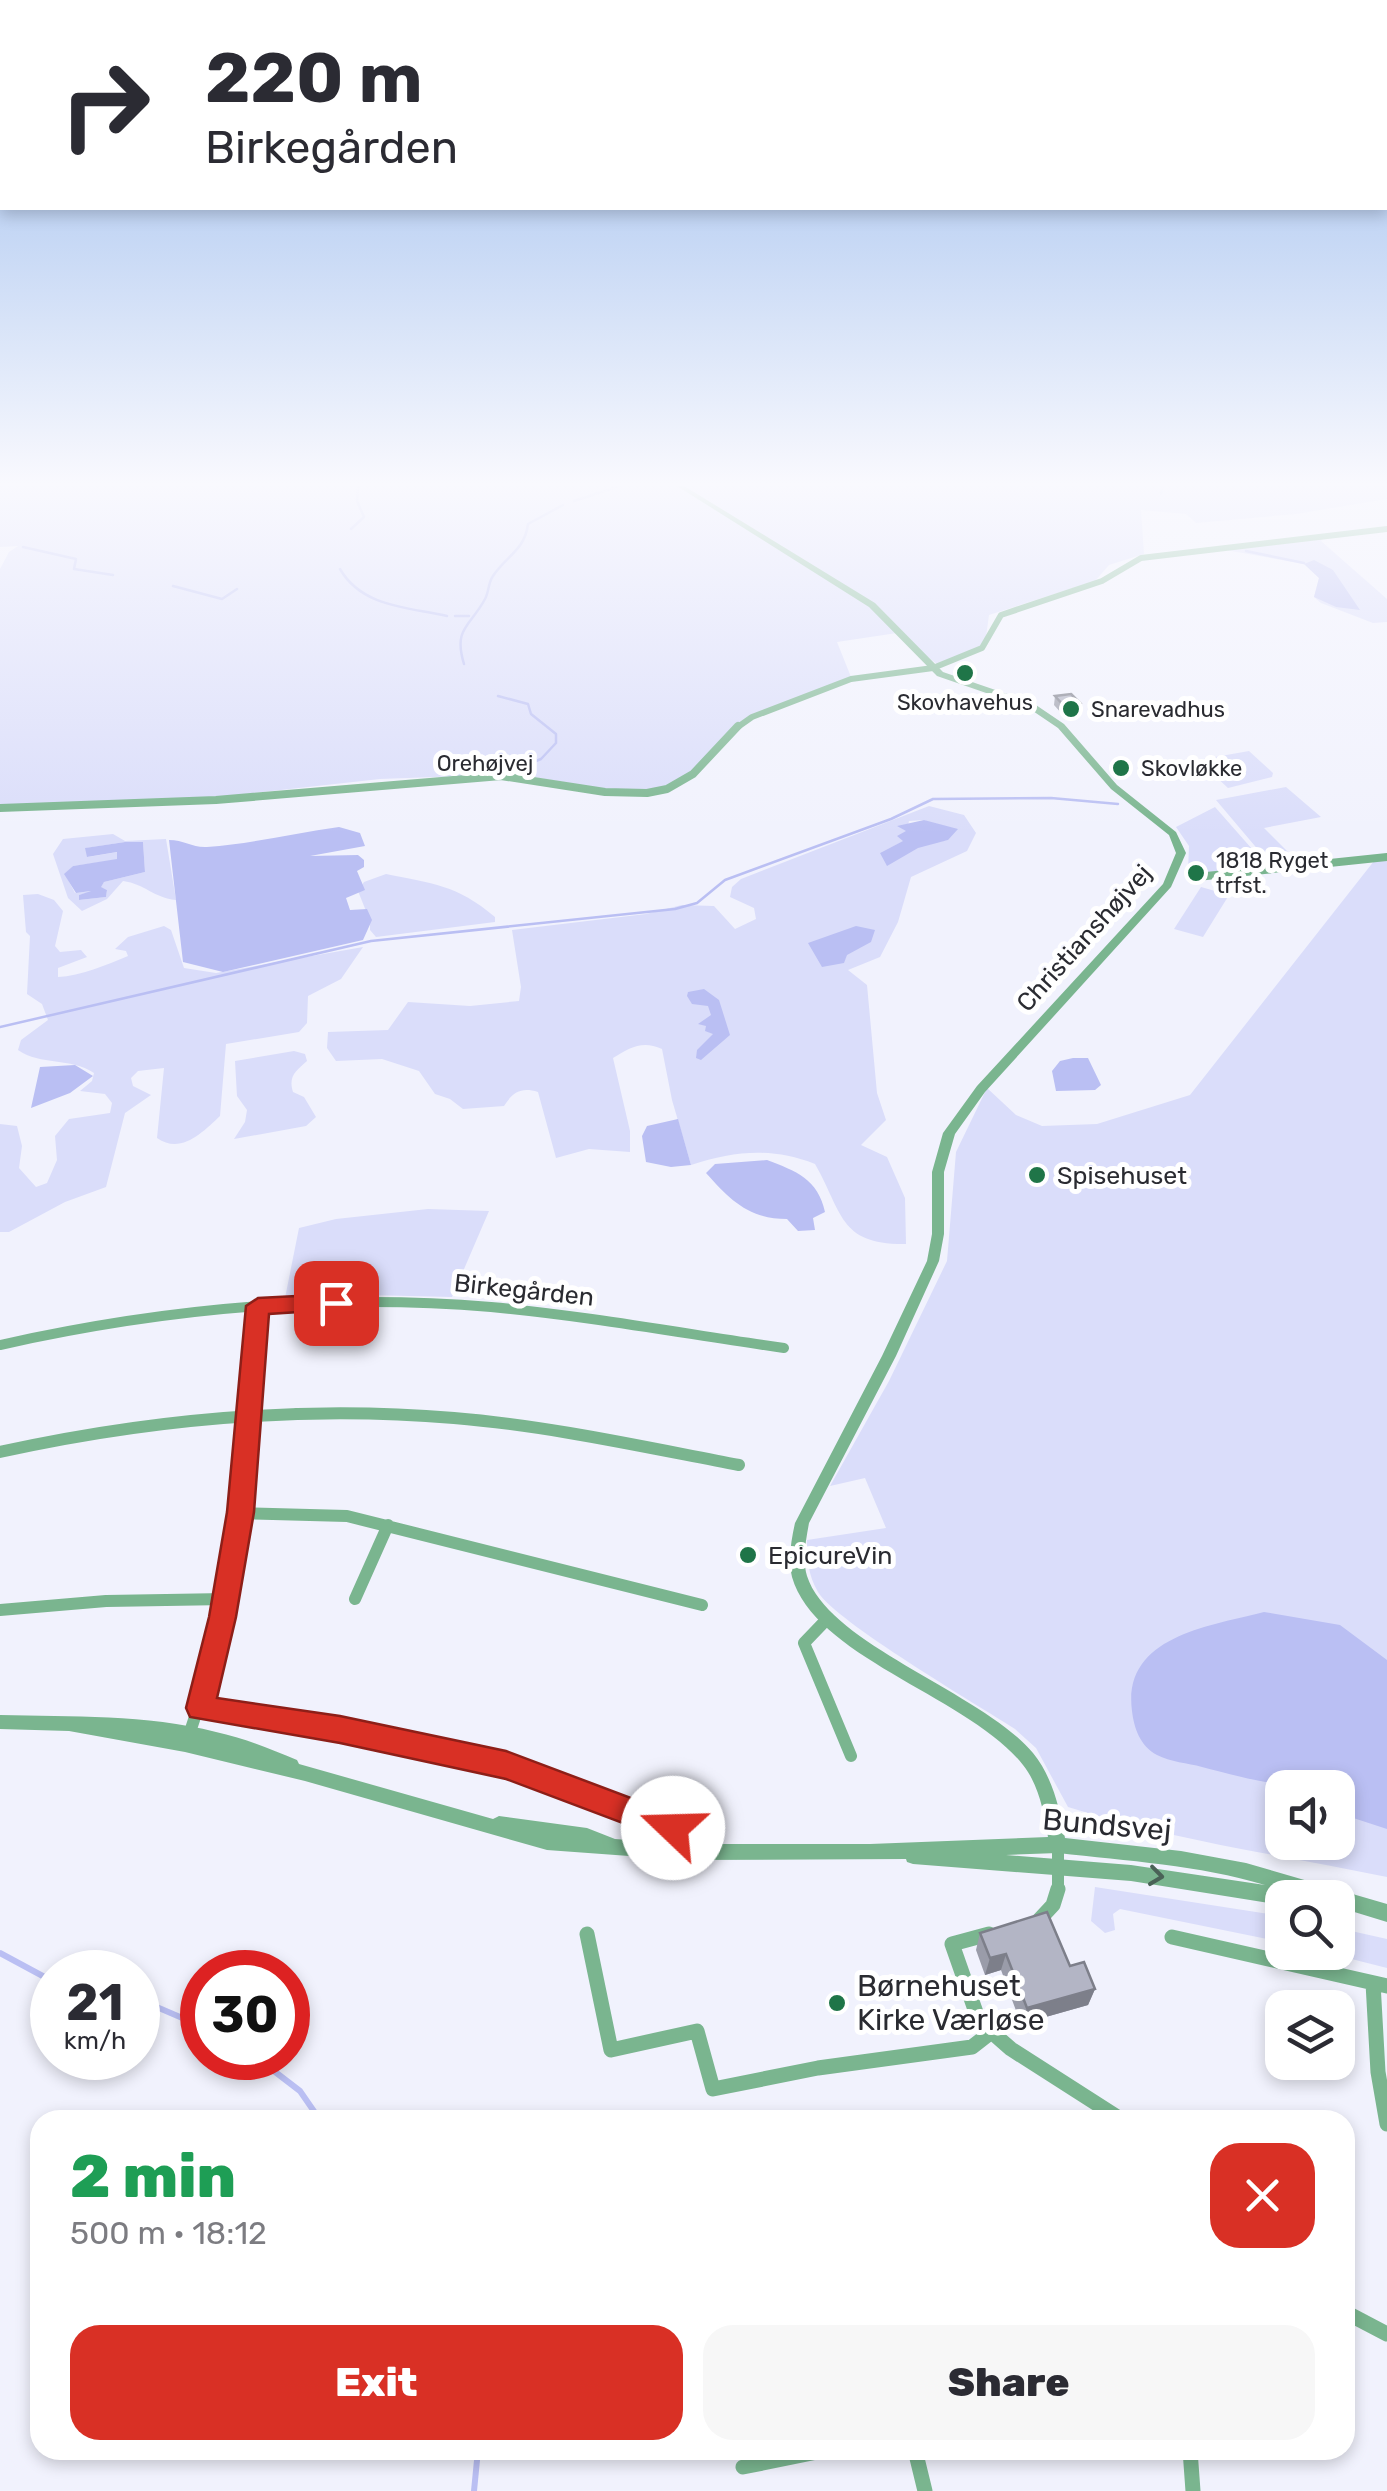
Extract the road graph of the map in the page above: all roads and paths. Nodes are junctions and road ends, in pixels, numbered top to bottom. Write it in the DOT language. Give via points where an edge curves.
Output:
graph roads {
  1 [pos="868,602"];
  2 [pos="1040,602"];
  3 [pos="933,668"];
  4 [pos="0,808"];
  5 [pos="1387,857"];
  6 [pos="1197,877"];
  7 [pos="258,1306"];
  8 [pos="0,1345"];
  9 [pos="784,1348"];
  10 [pos="252,1413"];
  11 [pos="0,1452"];
  12 [pos="739,1465"];
  13 [pos="240,1512"];
  14 [pos="388,1524"];
  15 [pos="226,1599"];
  16 [pos="355,1599"];
  17 [pos="702,1605"];
  18 [pos="0,1610"];
  19 [pos="828,1618"];
  20 [pos="200,1708"];
  21 [pos="0,1722"];
  22 [pos="188,1739"];
  23 [pos="851,1756"];
  24 [pos="673,1828"];
  25 [pos="1058,1845"];
  26 [pos="870,1852"];
  27 [pos="1058,1868"];
  28 [pos="1272,1880"];
  29 [pos="1265,1894"];
  30 [pos="1355,1905"];
  31 [pos="1387,1914"];
  32 [pos="587,1934"];
  33 [pos="1172,1937"];
  34 [pos="1380,1984"];
  35 [pos="990,2032"];
  36 [pos="1107,2110"];
  37 [pos="1387,2124"];
  38 [pos="1355,2317"];
  39 [pos="1387,2334"];
  40 [pos="780,2460"];
  41 [pos="917,2460"];
  42 [pos="1190,2460"];
  43 [pos="743,2468"];
  44 [pos="925,2491"];
  45 [pos="1192,2491"];
  1 -- 3 [label="street, Christianshøjvej"];
  2 -- 3 [label="street, Orehøjvej" via="1001,615 982,648"];
  3 -- 4 [label="street, Orehøjvej" via="851,679 752,716 703,768 655,792 506,776 176,802"];
  3 -- 19 [label="street, Christianshøjvej" via="1030,705 1061,726 1114,787 1174,834 1181,853 1168,886 981,1089 949,1133 938,1172 933,1261 802,1522 802,1583"];
  5 -- 6 [label="street"];
  7 -- 8 [label="street, Birkegården" via="111,1323"];
  7 -- 9 [label="street, Birkegården" via="465,1305"];
  7 -- 10 [label="street"];
  10 -- 11 [label="street" via="112,1428"];
  10 -- 12 [label="street" via="465,1419"];
  10 -- 13 [label="street"];
  13 -- 14 [label="street" via="328,1514"];
  13 -- 15 [label="street"];
  14 -- 16 [label="street"];
  14 -- 17 [label="street"];
  15 -- 18 [label="street"];
  15 -- 20 [label="street"];
  19 -- 23 [label="street" via="804,1643"];
  19 -- 25 [label="street, Christianshøjvej" via="1016,1745 1046,1793"];
  20 -- 22 [label="street"];
  20 -- 24 [label="street" via="506,1765"];
  21 -- 22 [label="street, Bundsvej" via="132,1723"];
  22 -- 26 [label="street, Bundsvej" via="548,1842 684,1852"];
  25 -- 26 [label="street, Bundsvej"];
  25 -- 27 [label="street"];
  25 -- 28 [label="street, Bundsvej" via="1197,1862"];
  26 -- 27 [label="street, Bundsvej"];
  27 -- 29 [label="street, Bundsvej, one-way"];
  27 -- 35 [label="street" via="1052,1911 1042,1919 952,1944 979,2021"];
  30 -- 31 [label="street, Bundsvej"];
  32 -- 35 [label="street" via="611,2050 697,2031 713,2088 972,2047"];
  33 -- 34 [label="street"];
  34 -- 37 [label="street" via="1378,2072"];
  35 -- 36 [label="street"];
  38 -- 39 [label="street"];
  40 -- 43 [label="street"];
  41 -- 44 [label="street"];
  42 -- 45 [label="street"];
}
